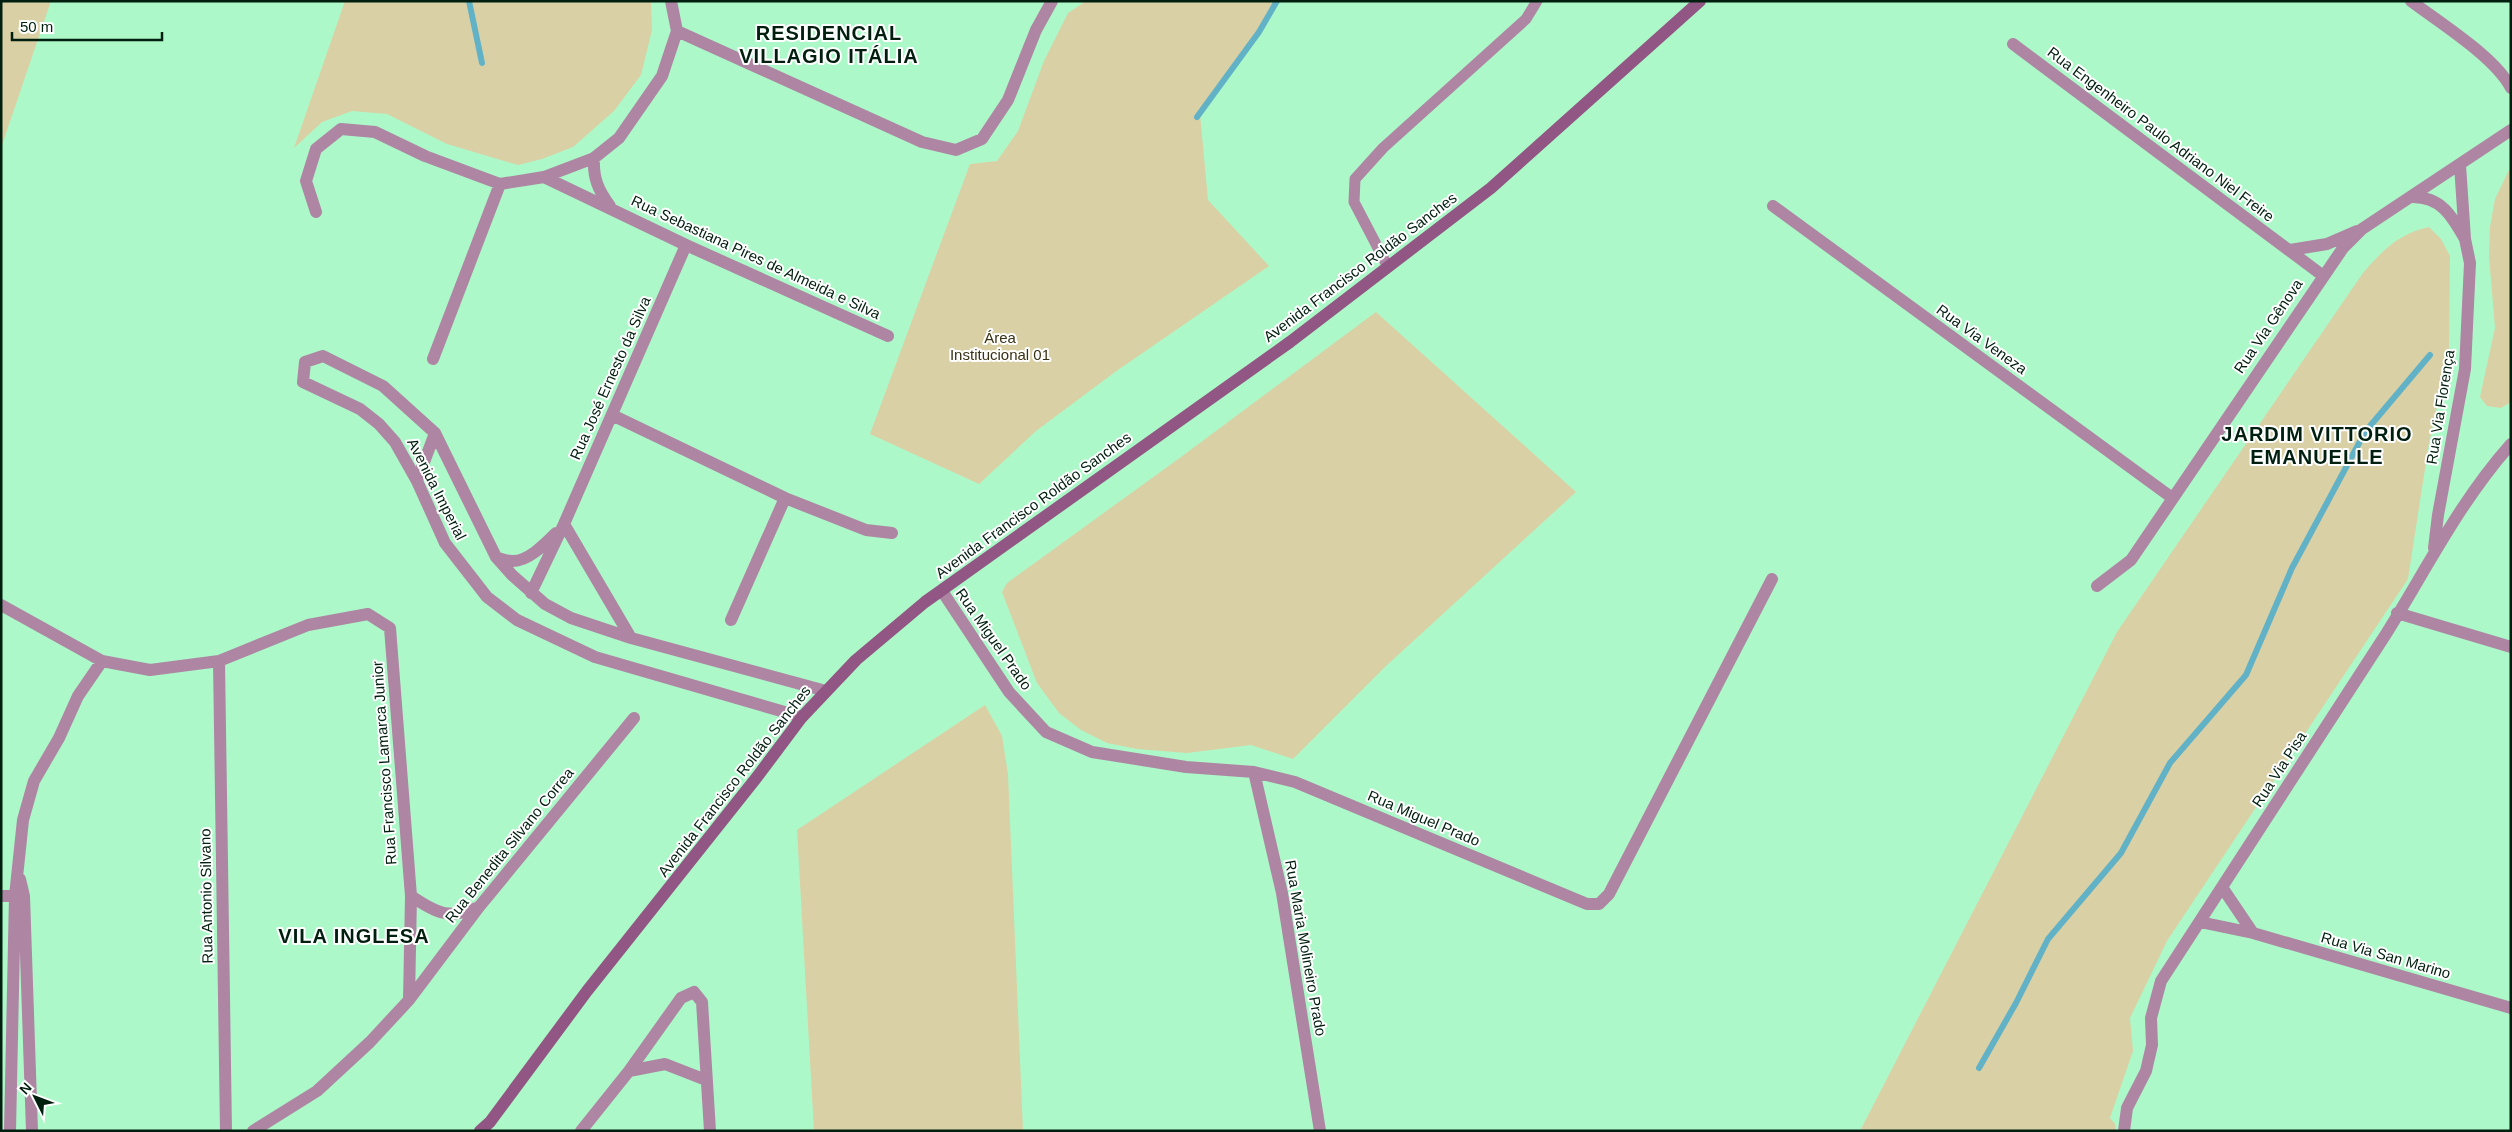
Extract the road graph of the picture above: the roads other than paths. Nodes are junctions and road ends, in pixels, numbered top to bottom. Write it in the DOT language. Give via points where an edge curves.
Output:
graph roads {
  1 [pos="671,1"];
  2 [pos="1052,1"];
  3 [pos="1537,1"];
  4 [pos="1700,1"];
  5 [pos="2411,1"];
  6 [pos="677,31"];
  7 [pos="2013,44"];
  8 [pos="2511,88"];
  9 [pos="2511,130"];
  10 [pos="594,158"];
  11 [pos="2460,165"];
  12 [pos="544,177"];
  13 [pos="500,184"];
  14 [pos="2411,197"];
  15 [pos="1773,206"];
  16 [pos="611,208"];
  17 [pos="316,212"];
  18 [pos="2362,229"];
  19 [pos="2465,238"];
  20 [pos="686,245"];
  21 [pos="2290,250"];
  22 [pos="1388,267"];
  23 [pos="2322,275"];
  24 [pos="888,336"];
  25 [pos="434,359"];
  26 [pos="612,415"];
  27 [pos="435,433"];
  28 [pos="2511,444"];
  29 [pos="417,480"];
  30 [pos="2171,497"];
  31 [pos="785,498"];
  32 [pos="564,524"];
  33 [pos="892,533"];
  34 [pos="2434,551"];
  35 [pos="496,557"];
  36 [pos="1772,579"];
  37 [pos="2097,586"];
  38 [pos="942,591"];
  39 [pos="531,593"];
  40 [pos="1,605"];
  41 [pos="2397,614"];
  42 [pos="731,620"];
  43 [pos="631,638"];
  44 [pos="2511,647"];
  45 [pos="102,661"];
  46 [pos="219,662"];
  47 [pos="826,691"];
  48 [pos="802,717"];
  49 [pos="634,718"];
  50 [pos="1254,772"];
  51 [pos="2222,887"];
  52 [pos="1,896"];
  53 [pos="19,896"];
  54 [pos="411,896"];
  55 [pos="478,907"];
  56 [pos="2200,922"];
  57 [pos="2253,933"];
  58 [pos="408,1000"];
  59 [pos="2511,1008"];
  60 [pos="628,1071"];
  61 [pos="706,1080"];
  62 [pos="10,1131"];
  63 [pos="32,1131"];
  64 [pos="226,1131"];
  65 [pos="253,1131"];
  66 [pos="480,1131"];
  67 [pos="581,1131"];
  68 [pos="710,1131"];
  69 [pos="1320,1131"];
  70 [pos="2124,1131"];
  1 -- 6 [label="street"];
  2 -- 6 [label="street" via="1036,30 1008,100 982,139 956,150 922,142"];
  3 -- 22 [label="lane" via="1526,19 1383,148 1355,179 1354,202"];
  4 -- 22 [label="street, Avenida Francisco Roldão Sanches" via="1491,188"];
  5 -- 8 [label="street" via="2491,63 2504,75"];
  6 -- 10 [label="street" via="662,76 619,138"];
  7 -- 21 [label="street, Rua Engenheiro Paulo Adriano Niel Freire"];
  9 -- 11 [label="street, Rua Via Gênova"];
  10 -- 12 [label="street"];
  10 -- 16 [label="street, Rua Sebastiana Pires de Almeida e Silva" via="593,174 598,189"];
  11 -- 14 [label="street, Rua Via Gênova"];
  11 -- 19 [label="street, Rua Via Florença"];
  12 -- 13 [label="street"];
  12 -- 16 [label="street, Rua Sebastiana Pires de Almeida e Silva"];
  13 -- 17 [label="street" via="425,156 375,132 341,129 316,149 306,181"];
  13 -- 25 [label="street"];
  14 -- 18 [label="street, Rua Via Gênova"];
  14 -- 19 [label="street, Rua Via Florença" via="2426,196 2443,207"];
  15 -- 30 [label="street, Rua Via Veneza"];
  16 -- 20 [label="street, Rua Sebastiana Pires de Almeida e Silva"];
  18 -- 21 [label="street" via="2327,244"];
  18 -- 23 [label="street, Rua Via Gênova"];
  19 -- 34 [label="street, Rua Via Florença" via="2470,263 2466,369"];
  20 -- 24 [label="street, Rua Sebastiana Pires de Almeida e Silva"];
  20 -- 26 [label="street, Rua José Ernesto da Silva"];
  21 -- 23 [label="street, Rua Engenheiro Paulo Adriano Niel Freire"];
  22 -- 38 [label="street, Avenida Francisco Roldão Sanches" via="1290,342"];
  23 -- 30 [label="street, Rua Via Gênova"];
  26 -- 31 [label="street"];
  26 -- 32 [label="street, Rua José Ernesto da Silva"];
  27 -- 29 [label="street"];
  27 -- 29 [label="street, Avenida Imperial" via="383,386 322,356 305,362 303,382 360,409 379,424 395,442"];
  27 -- 35 [label="street, Avenida Imperial"];
  28 -- 34 [label="street, Rua Via Pisa"];
  29 -- 48 [label="street, Avenida Imperial" via="445,543 486,596 518,620 595,657"];
  30 -- 37 [label="street, Rua Via Gênova" via="2131,560"];
  31 -- 33 [label="street" via="866,530"];
  31 -- 42 [label="street"];
  32 -- 35 [label="street, Rua José Ernesto da Silva" via="544,545 525,557 513,562"];
  32 -- 39 [label="street, Rua José Ernesto da Silva"];
  32 -- 43 [label="street"];
  34 -- 41 [label="street, Rua Via Pisa"];
  35 -- 39 [label="street, Avenida Imperial"];
  36 -- 50 [label="street, Rua Miguel Prado" via="1609,894 1599,904 1587,904 1295,782"];
  38 -- 47 [label="street, Avenida Francisco Roldão Sanches" via="856,660"];
  38 -- 50 [label="street, Rua Miguel Prado" via="1009,692 1046,732 1092,752 1186,767"];
  39 -- 43 [label="street, Avenida Imperial" via="571,618"];
  40 -- 45 [label="street"];
  41 -- 44 [label="street"];
  41 -- 51 [label="street, Rua Via Pisa"];
  43 -- 47 [label="street, Avenida Imperial"];
  45 -- 46 [label="street" via="150,670"];
  45 -- 53 [label="street" via="78,696 34,781 23,820"];
  46 -- 54 [label="street, Rua Francisco Lamarca Junior" via="308,625 368,614 390,628"];
  46 -- 64 [label="street, Rua Antonio Silvano"];
  47 -- 48 [label="street, Avenida Francisco Roldão Sanches"];
  48 -- 66 [label="street, Avenida Francisco Roldão Sanches"];
  49 -- 55 [label="street, Rua Benedita Silvano Correa"];
  50 -- 69 [label="street, Rua Maria Molineiro Prado" via="1282,893"];
  51 -- 56 [label="street, Rua Via Pisa"];
  51 -- 57 [label="street"];
  52 -- 53 [label="street"];
  53 -- 62 [label="street"];
  53 -- 63 [label="street"];
  54 -- 55 [label="street" via="429,909 446,914 463,914"];
  54 -- 58 [label="street, Rua Francisco Lamarca Junior"];
  55 -- 58 [label="street, Rua Benedita Silvano Correa"];
  56 -- 57 [label="street, Rua Via San Marino"];
  56 -- 70 [label="street, Rua Via Pisa" via="2161,981 2151,1018 2152,1044 2146,1071 2127,1108"];
  57 -- 59 [label="street, Rua Via San Marino"];
  58 -- 65 [label="street, Rua Benedita Silvano Correa" via="370,1042 317,1091"];
  60 -- 61 [label="street" via="665,1064"];
  60 -- 61 [label="street" via="681,998 694,992 702,1002"];
  60 -- 67 [label="street"];
  61 -- 68 [label="street"];
}
